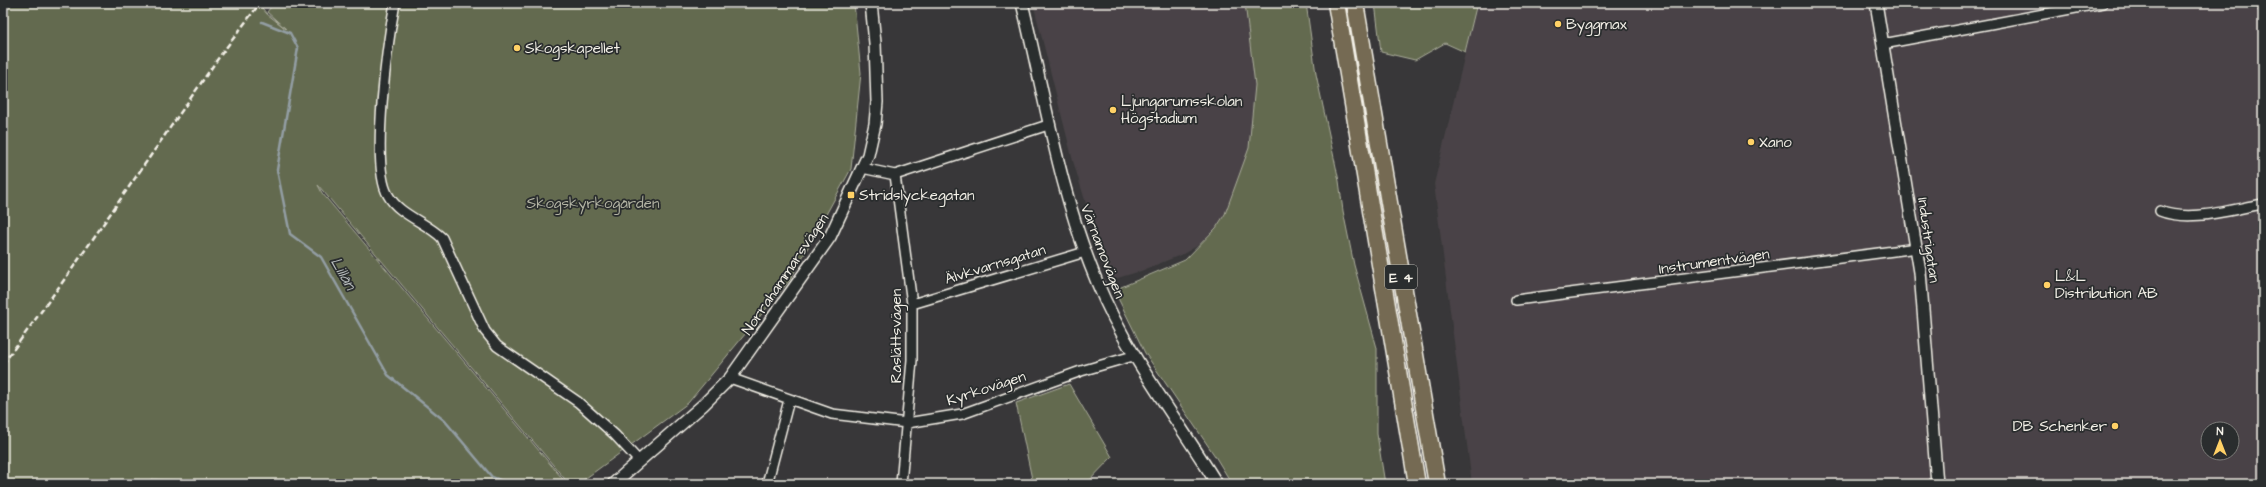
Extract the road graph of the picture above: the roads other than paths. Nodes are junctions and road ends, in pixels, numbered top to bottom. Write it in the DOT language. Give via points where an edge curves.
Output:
graph roads {
  1 [pos="395,3"];
  2 [pos="870,3"];
  3 [pos="1022,3"];
  4 [pos="1336,3"];
  5 [pos="1355,3"];
  6 [pos="1365,3"];
  7 [pos="1876,3"];
  8 [pos="2104,3"];
  9 [pos="2262,3"];
  10 [pos="2263,7"];
  11 [pos="1883,44"];
  12 [pos="1365,70"];
  13 [pos="1048,125"];
  14 [pos="862,168"];
  15 [pos="895,175"];
  16 [pos="2263,204"];
  17 [pos="2160,211"];
  18 [pos="1916,248"];
  19 [pos="1085,252"];
  20 [pos="1516,300"];
  21 [pos="912,304"];
  22 [pos="1133,356"];
  23 [pos="730,378"];
  24 [pos="789,400"];
  25 [pos="907,423"];
  26 [pos="1408,428"];
  27 [pos="639,461"];
  28 [pos="613,484"];
  29 [pos="768,484"];
  30 [pos="901,484"];
  31 [pos="1217,484"];
  32 [pos="1411,484"];
  33 [pos="1417,484"];
  34 [pos="1436,484"];
  35 [pos="1937,484"];
  1 -- 27 [label="street" via="388,42 380,149 382,178 388,195 398,207 434,229 442,238 485,331 497,346 578,402 615,434"];
  2 -- 14 [label="street, Norrahammarsvägen" via="875,43 877,102 872,139"];
  3 -- 13 [label="street, Värnamovägen"];
  4 -- 26 [label="highway, E 4"];
  5 -- 12 [label="highway"];
  6 -- 12 [label="highway, E 4"];
  7 -- 11 [label="street, Industrigatan"];
  8 -- 11 [label="street"];
  9 -- 10 [label="street"];
  11 -- 18 [label="street, Industrigatan"];
  12 -- 34 [label="highway, E 4"];
  13 -- 15 [label="street"];
  13 -- 19 [label="street, Värnamovägen" via="1069,206"];
  14 -- 15 [label="street"];
  14 -- 23 [label="street, Norrahammarsvägen" via="830,237"];
  15 -- 21 [label="street, Råslättsvägen"];
  16 -- 17 [label="street" via="2187,217 2171,216"];
  18 -- 20 [label="street, Instrumentvägen"];
  18 -- 35 [label="street, Industrigatan"];
  19 -- 21 [label="street, Älvkvarnsgatan"];
  19 -- 22 [label="street, Värnamovägen"];
  21 -- 25 [label="street, Råslättsvägen" via="912,360"];
  22 -- 25 [label="street, Kyrkovägen" via="1081,371 962,414"];
  22 -- 31 [label="street, Värnamovägen" via="1185,431"];
  23 -- 24 [label="street, Kyrkovägen"];
  23 -- 27 [label="street, Norrahammarsvägen"];
  24 -- 25 [label="street, Kyrkovägen" via="832,414"];
  24 -- 29 [label="street"];
  25 -- 30 [label="street, Råslättsvägen"];
  26 -- 32 [label="highway"];
  26 -- 33 [label="highway, E 4"];
  27 -- 28 [label="street, Norrahammarsvägen"];
}
